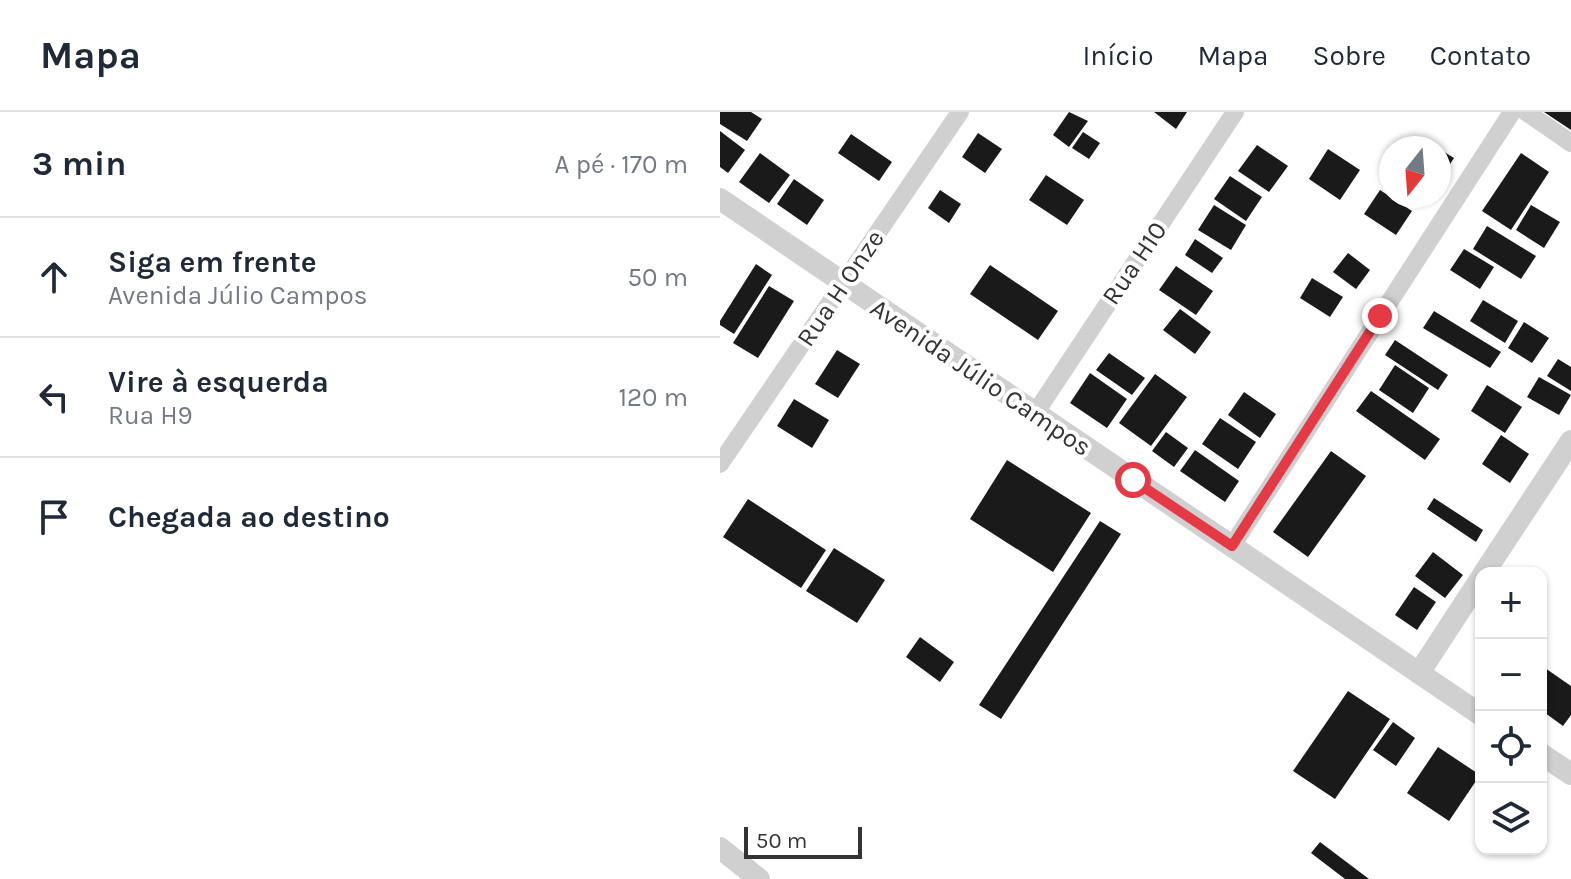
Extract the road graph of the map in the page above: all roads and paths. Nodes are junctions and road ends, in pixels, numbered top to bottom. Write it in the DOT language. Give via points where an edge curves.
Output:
graph roads {
  1 [pos="960,112"];
  2 [pos="1235,112"];
  3 [pos="1512,112"];
  4 [pos="1526,112"];
  5 [pos="1571,143"];
  6 [pos="720,199"];
  7 [pos="844,282"];
  8 [pos="1034,415"];
  9 [pos="1571,441"];
  10 [pos="720,464"];
  11 [pos="1232,546"];
  12 [pos="1489,567"];
  13 [pos="1475,588"];
  14 [pos="1419,673"];
  15 [pos="1475,711"];
  16 [pos="1547,758"];
  17 [pos="1571,774"];
  18 [pos="720,848"];
  19 [pos="759,879"];
  1 -- 7 [label="street, Rua H Onze"];
  2 -- 8 [label="street, Rua H10"];
  3 -- 11 [label="street"];
  4 -- 5 [label="street"];
  6 -- 7 [label="street, Avenida Júlio Campos"];
  7 -- 8 [label="street, Avenida Júlio Campos"];
  7 -- 10 [label="street, Rua H Onze"];
  8 -- 11 [label="street, Avenida Júlio Campos"];
  9 -- 12 [label="street"];
  11 -- 14 [label="street, Avenida Júlio Campos"];
  13 -- 14 [label="street"];
  14 -- 15 [label="street, Avenida Júlio Campos"];
  16 -- 17 [label="street"];
  18 -- 19 [label="street"];
}
